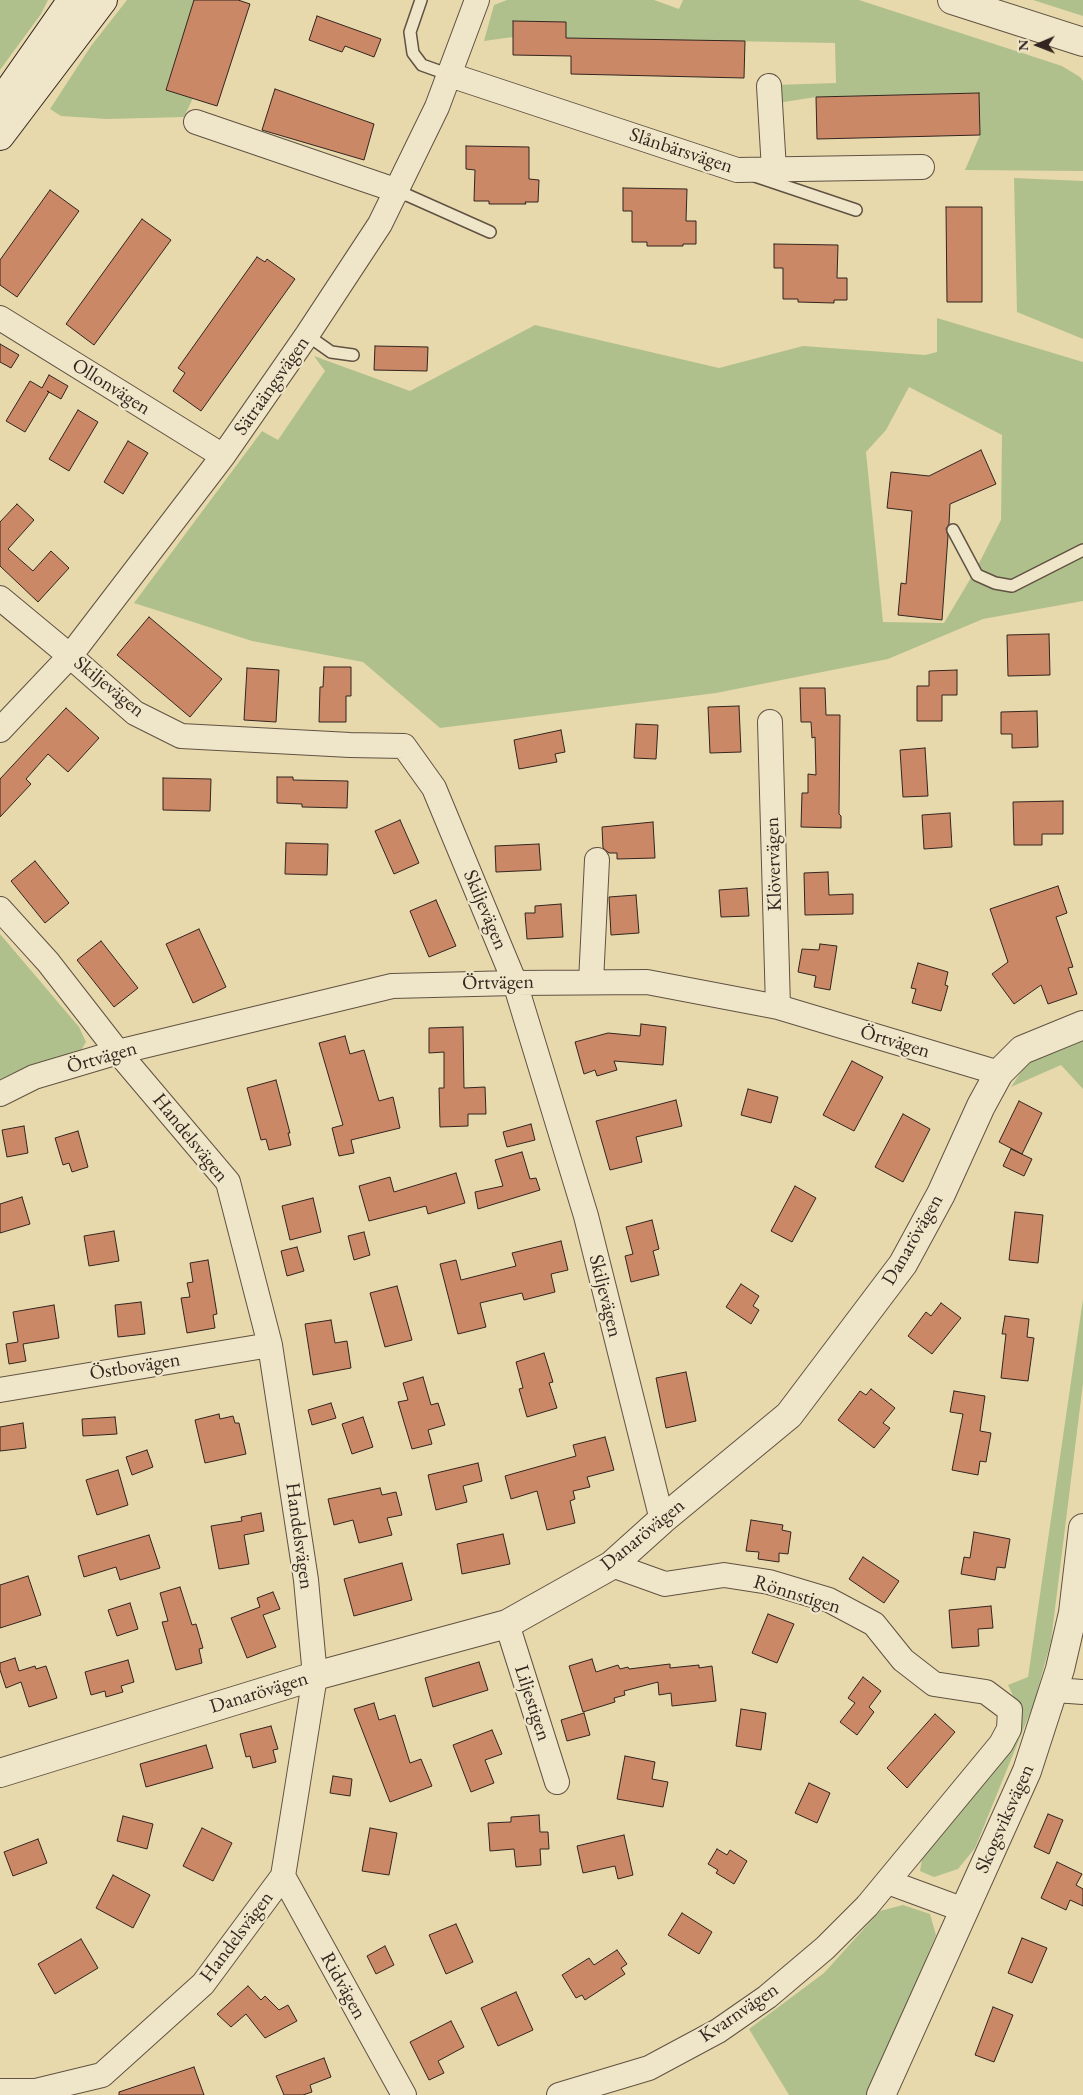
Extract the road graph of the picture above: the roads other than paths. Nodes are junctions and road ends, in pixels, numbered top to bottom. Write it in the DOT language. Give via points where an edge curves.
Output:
graph roads {
  1 [pos="72,0"];
  2 [pos="103,0"];
  3 [pos="422,0"];
  4 [pos="477,0"];
  5 [pos="952,0"];
  6 [pos="1083,42"];
  7 [pos="450,75"];
  8 [pos="769,86"];
  9 [pos="0,103"];
  10 [pos="196,122"];
  11 [pos="0,136"];
  12 [pos="922,168"];
  13 [pos="737,170"];
  14 [pos="774,170"];
  15 [pos="398,191"];
  16 [pos="856,210"];
  17 [pos="490,232"];
  18 [pos="0,318"];
  19 [pos="307,335"];
  20 [pos="353,355"];
  21 [pos="223,456"];
  22 [pos="952,530"];
  23 [pos="1083,550"];
  24 [pos="0,598"];
  25 [pos="70,656"];
  26 [pos="770,722"];
  27 [pos="0,730"];
  28 [pos="597,860"];
  29 [pos="0,909"];
  30 [pos="591,982"];
  31 [pos="515,983"];
  32 [pos="778,1007"];
  33 [pos="1083,1024"];
  34 [pos="118,1052"];
  35 [pos="999,1073"];
  36 [pos="0,1094"];
  37 [pos="270,1345"];
  38 [pos="0,1390"];
  39 [pos="662,1520"];
  40 [pos="1083,1528"];
  41 [pos="612,1565"];
  42 [pos="506,1624"];
  43 [pos="315,1676"];
  44 [pos="1055,1690"];
  45 [pos="1083,1692"];
  46 [pos="1010,1710"];
  47 [pos="0,1773"];
  48 [pos="557,1782"];
  49 [pos="283,1876"];
  50 [pos="888,1882"];
  51 [pos="964,1910"];
  52 [pos="0,2091"];
  53 [pos="404,2095"];
  54 [pos="559,2095"];
  55 [pos="881,2095"];
  1 -- 9 [label="street"];
  2 -- 11 [label="street"];
  3 -- 7 [label="lane" via="410,32 413,53 422,66"];
  4 -- 7 [label="street, Sätraängsvägen"];
  5 -- 6 [label="street"];
  7 -- 13 [label="street, Slånbärsvägen"];
  7 -- 15 [label="street, Sätraängsvägen"];
  8 -- 14 [label="street"];
  10 -- 15 [label="street"];
  12 -- 14 [label="street, Slånbärsvägen"];
  13 -- 14 [label="street, Slånbärsvägen"];
  13 -- 16 [label="lane"];
  15 -- 17 [label="lane"];
  15 -- 19 [label="street, Sätraängsvägen"];
  18 -- 21 [label="street, Ollonvägen"];
  19 -- 20 [label="lane" via="331,352"];
  19 -- 21 [label="street, Sätraängsvägen"];
  21 -- 25 [label="street, Sätraängsvägen"];
  22 -- 23 [label="lane" via="977,575 1012,586"];
  24 -- 25 [label="street, Skiljevägen"];
  25 -- 27 [label="street, Sätraängsvägen"];
  25 -- 31 [label="street, Skiljevägen" via="135,713 181,736 404,746 434,788"];
  26 -- 32 [label="street, Klövervägen"];
  28 -- 30 [label="street"];
  29 -- 34 [label="street, Handelsvägen" via="48,962"];
  30 -- 31 [label="street, Örtvägen"];
  30 -- 32 [label="street, Örtvägen" via="647,982"];
  31 -- 34 [label="street, Örtvägen" via="392,986"];
  31 -- 39 [label="street, Skiljevägen" via="586,1216"];
  32 -- 35 [label="street, Örtvägen"];
  33 -- 35 [label="street, Danarövägen" via="1022,1050"];
  34 -- 36 [label="street, Örtvägen" via="34,1077"];
  34 -- 37 [label="street, Handelsvägen" via="228,1182"];
  35 -- 39 [label="street, Danarövägen" via="941,1194 903,1264 862,1319 788,1415"];
  37 -- 38 [label="street, Östbovägen"];
  37 -- 43 [label="street, Handelsvägen" via="306,1580"];
  39 -- 41 [label="street, Danarövägen"];
  40 -- 44 [label="street, Skogsviksvägen" via="1072,1613"];
  41 -- 42 [label="street, Danarövägen"];
  41 -- 46 [label="street, Rönnstigen" via="665,1584 724,1575 769,1582 829,1600 874,1624 903,1660 934,1684 986,1692"];
  42 -- 43 [label="street, Danarövägen"];
  42 -- 48 [label="street, Liljestigen"];
  43 -- 47 [label="street, Danarövägen"];
  43 -- 49 [label="street, Handelsvägen"];
  44 -- 45 [label="street"];
  44 -- 51 [label="street, Skogsviksvägen" via="1027,1771"];
  46 -- 50 [label="street, Kvarnvägen" via="1009,1728 1000,1744"];
  49 -- 52 [label="street, Handelsvägen" via="203,1984 102,2075 36,2091"];
  49 -- 53 [label="street, Ridvägen"];
  50 -- 51 [label="street"];
  50 -- 54 [label="street, Kvarnvägen" via="825,1948 767,1997 718,2031 649,2068"];
  51 -- 55 [label="street, Skogsviksvägen"];
}
